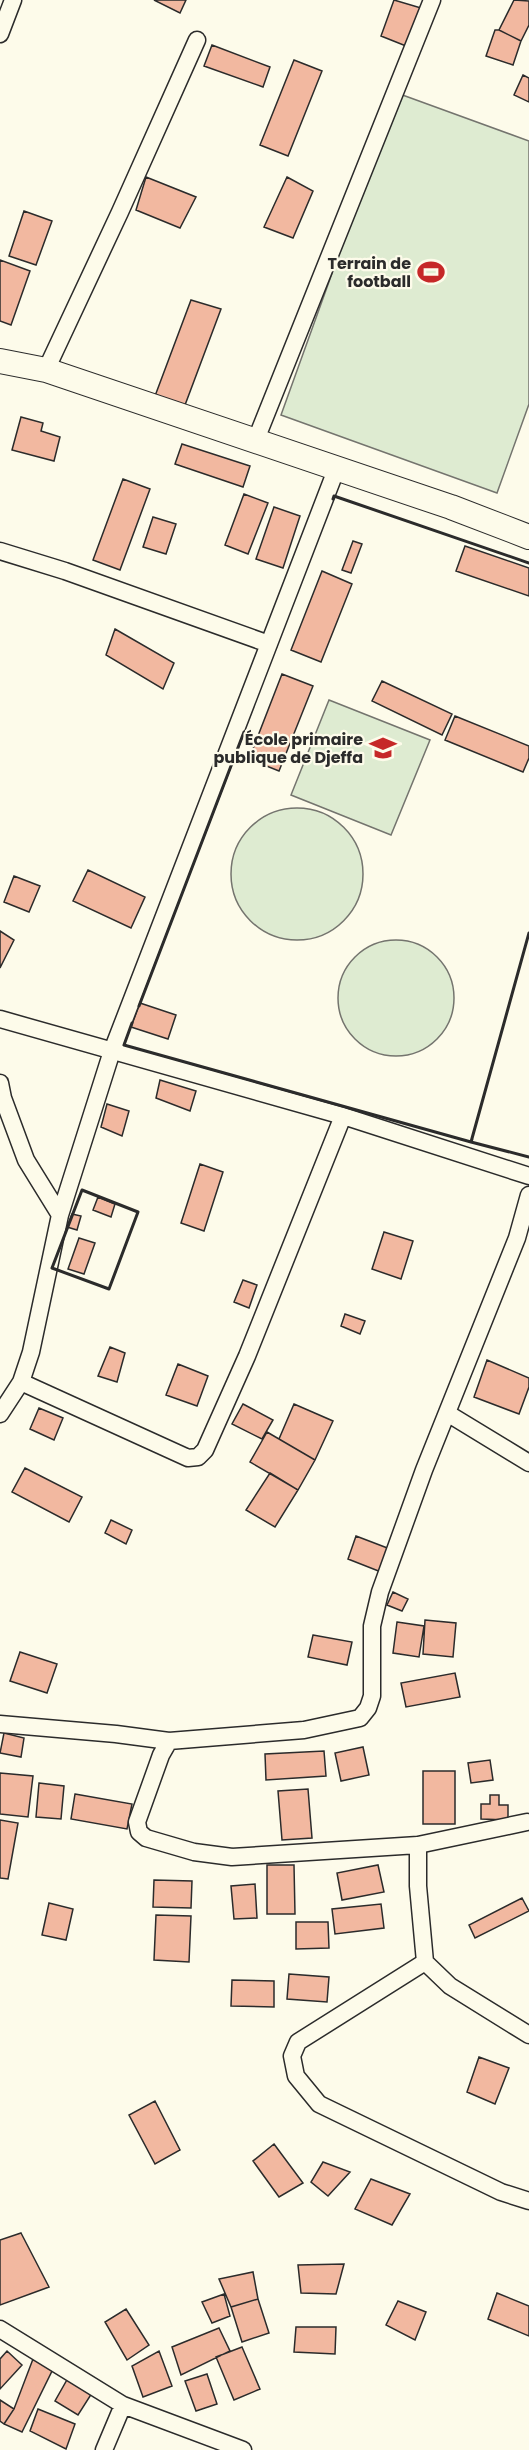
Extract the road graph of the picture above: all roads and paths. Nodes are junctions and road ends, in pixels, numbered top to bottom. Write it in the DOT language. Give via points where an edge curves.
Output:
graph roads {
  1 [pos="13,0"];
  2 [pos="432,0"];
  3 [pos="0,34"];
  4 [pos="197,40"];
  5 [pos="0,362"];
  6 [pos="46,370"];
  7 [pos="255,442"];
  8 [pos="336,470"];
  9 [pos="529,537"];
  10 [pos="0,551"];
  11 [pos="269,644"];
  12 [pos="0,1019"];
  13 [pos="112,1051"];
  14 [pos="0,1083"];
  15 [pos="343,1116"];
  16 [pos="529,1176"];
  17 [pos="529,1194"];
  18 [pos="60,1215"];
  19 [pos="21,1382"];
  20 [pos="447,1413"];
  21 [pos="0,1414"];
  22 [pos="529,1463"];
  23 [pos="0,1724"];
  24 [pos="169,1742"];
  25 [pos="527,1822"];
  26 [pos="418,1845"];
  27 [pos="425,1962"];
  28 [pos="529,2035"];
  29 [pos="529,2201"];
  30 [pos="0,2329"];
  31 [pos="123,2404"];
  32 [pos="104,2450"];
  33 [pos="243,2450"];
  1 -- 3 [label="street"];
  2 -- 7 [label="street"];
  4 -- 6 [label="street"];
  5 -- 6 [label="street"];
  6 -- 7 [label="street"];
  7 -- 8 [label="street"];
  8 -- 9 [label="street"];
  8 -- 11 [label="street"];
  10 -- 11 [label="street"];
  11 -- 13 [label="street"];
  12 -- 13 [label="street"];
  13 -- 15 [label="street"];
  13 -- 18 [label="street"];
  14 -- 18 [label="street" via="26,1161"];
  15 -- 16 [label="street"];
  15 -- 19 [label="street" via="247,1356 205,1450 198,1457 188,1458"];
  17 -- 20 [label="street" via="517,1238"];
  18 -- 19 [label="street" via="40,1318"];
  19 -- 21 [label="street"];
  20 -- 22 [label="street"];
  20 -- 24 [label="street" via="380,1592 372,1626 369,1708 360,1718 304,1730"];
  23 -- 24 [label="street"];
  24 -- 26 [label="street" via="137,1822 139,1832 146,1838 194,1852 232,1857"];
  25 -- 26 [label="street"];
  26 -- 27 [label="street"];
  27 -- 28 [label="street" via="450,1986"];
  27 -- 29 [label="street" via="298,2042 291,2056 296,2076 319,2104 501,2192"];
  30 -- 31 [label="street"];
  31 -- 32 [label="street"];
  31 -- 33 [label="street"];
}
